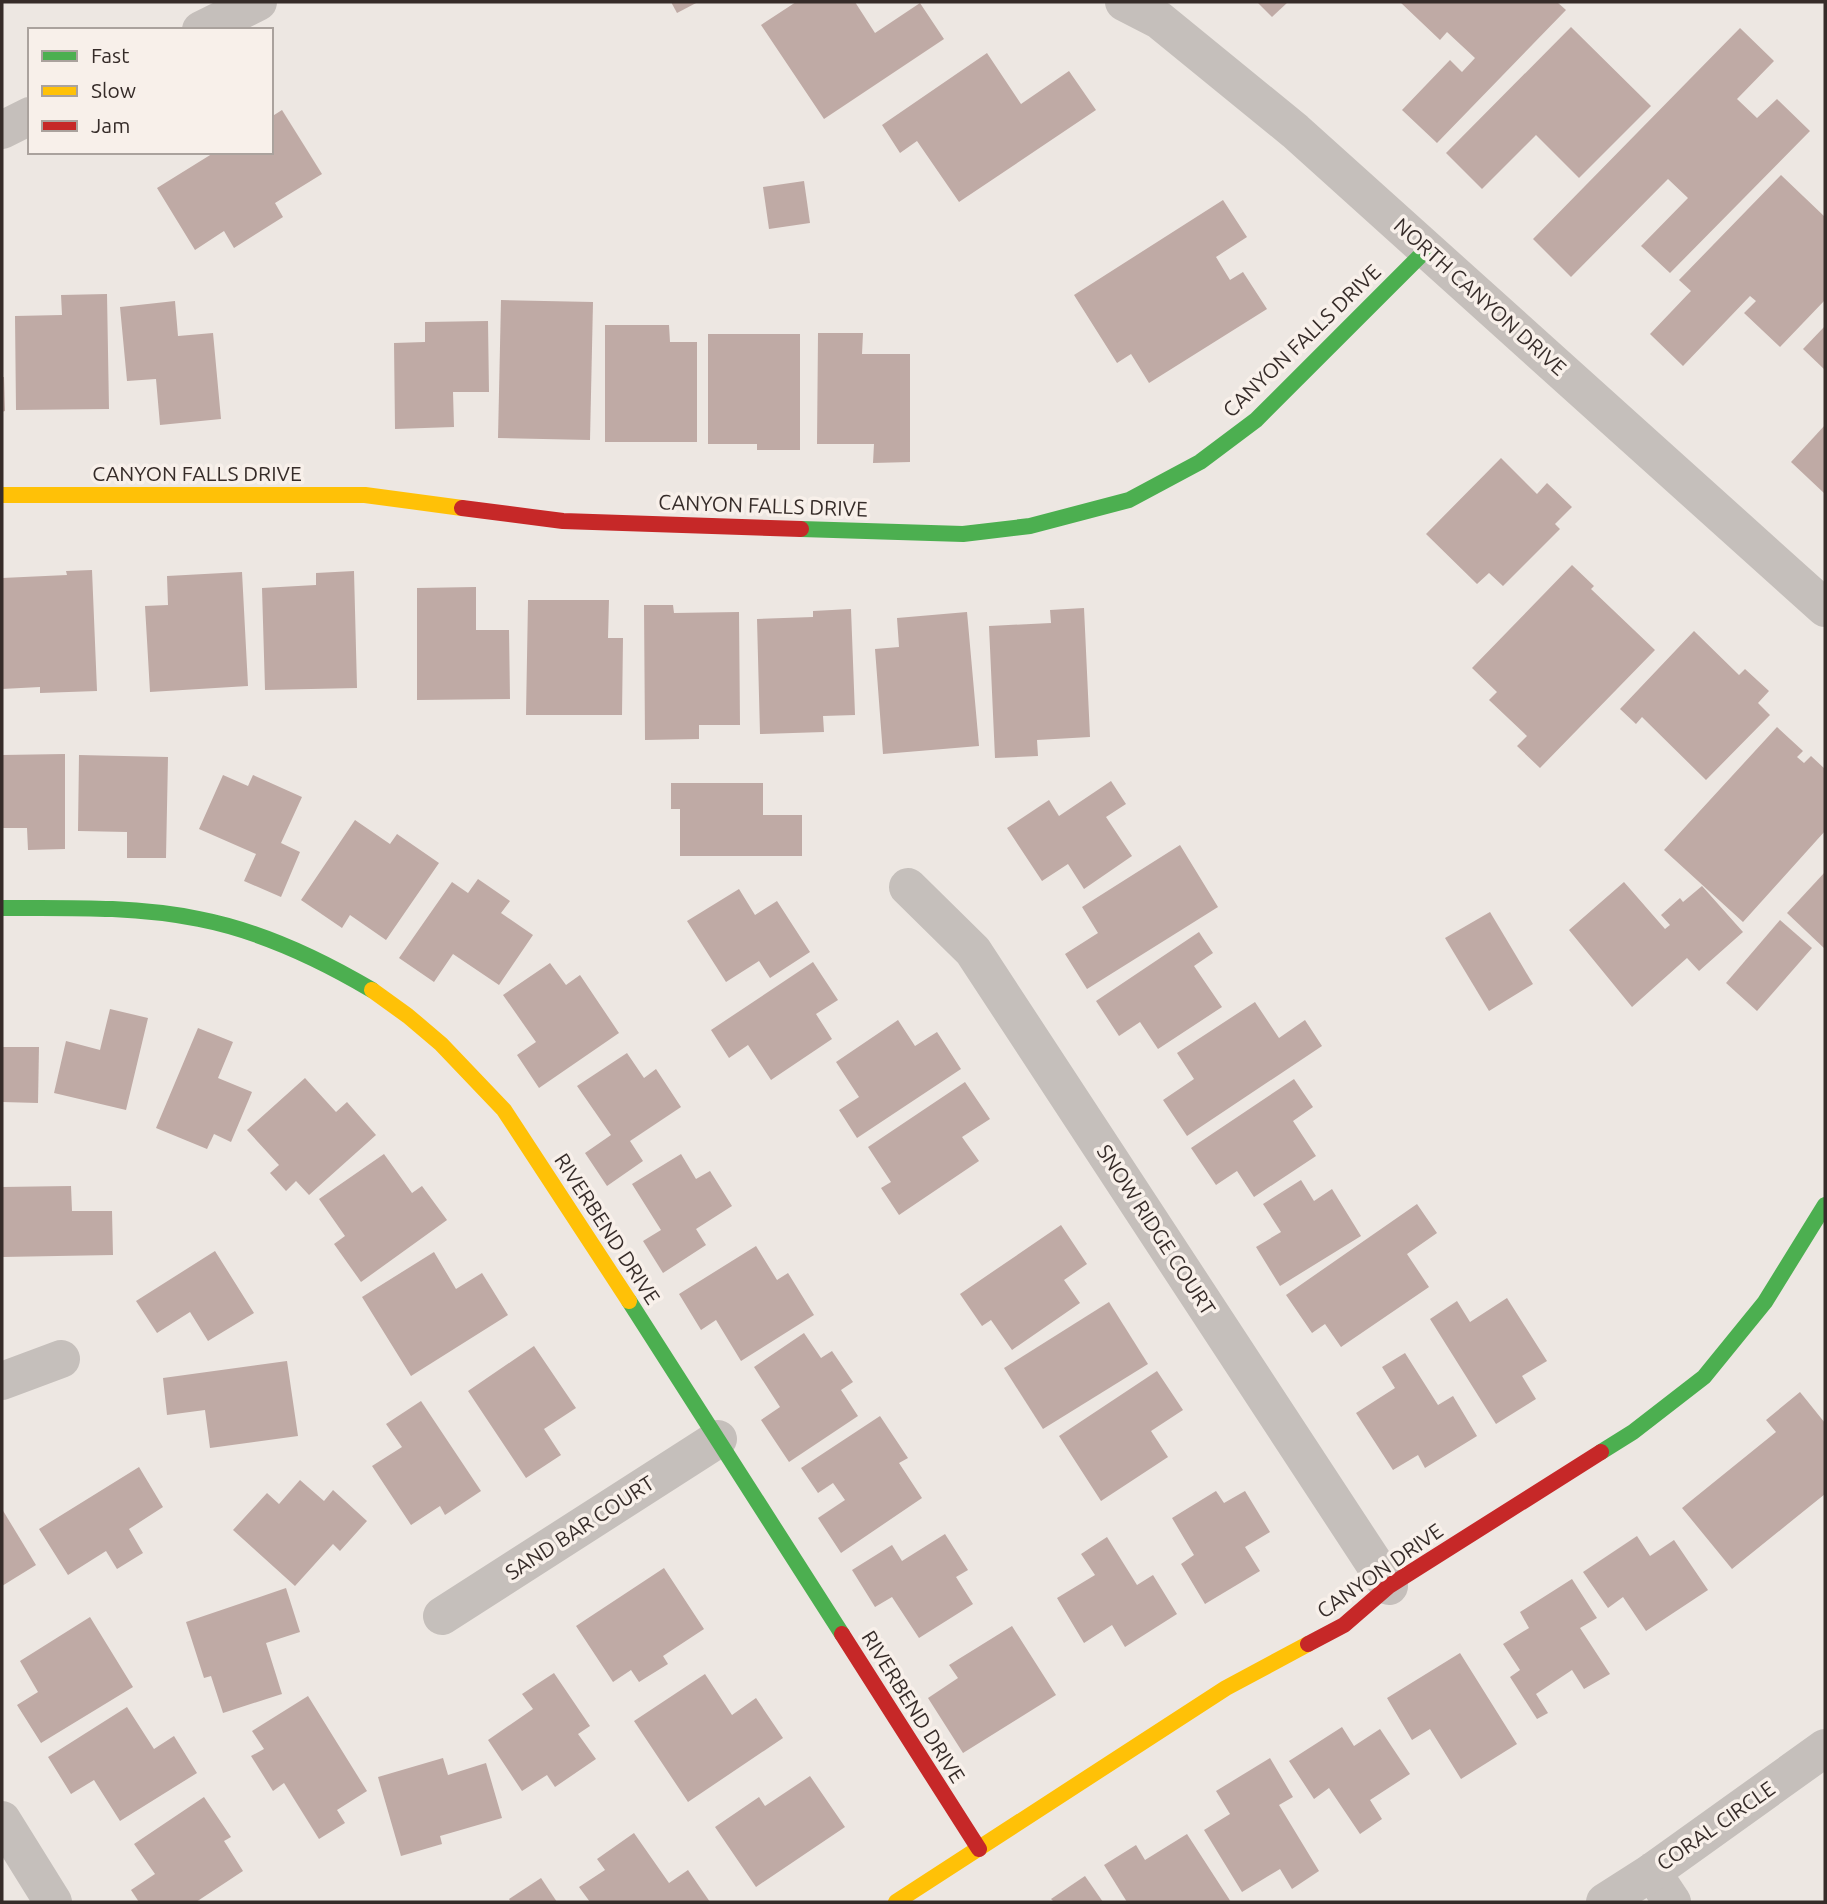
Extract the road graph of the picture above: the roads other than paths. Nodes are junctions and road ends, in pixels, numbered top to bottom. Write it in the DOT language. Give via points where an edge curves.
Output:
graph roads {
  1 [pos="258,2"];
  2 [pos="1124,2"];
  3 [pos="205,28"];
  4 [pos="28,117"];
  5 [pos="2,130"];
  6 [pos="1427,249"];
  7 [pos="2,495"];
  8 [pos="1825,608"];
  9 [pos="908,887"];
  10 [pos="2,908"];
  11 [pos="1825,1205"];
  12 [pos="61,1359"];
  13 [pos="2,1381"];
  14 [pos="718,1439"];
  15 [pos="1390,1586"];
  16 [pos="442,1616"];
  17 [pos="1825,1748"];
  18 [pos="2,1821"];
  19 [pos="979,1849"];
  20 [pos="1662,1887"];
  21 [pos="54,1902"];
  22 [pos="895,1902"];
  23 [pos="1605,1902"];
  1 -- 3 [label="street"];
  2 -- 6 [label="street, NORTH CANYON DRIVE" via="1158,20 1243,88"];
  4 -- 5 [label="street"];
  6 -- 7 [label="street, CANYON FALLS DRIVE" via="1256,420 1200,461 1129,500 1030,526 963,534 563,521 365,495"];
  6 -- 8 [label="street, NORTH CANYON DRIVE"];
  9 -- 15 [label="street, SNOW RIDGE COURT" via="973,951"];
  10 -- 14 [label="street, RIVERBEND DRIVE" via="127,909 207,920 292,947 387,999 430,1031 504,1110"];
  11 -- 15 [label="street, CANYON DRIVE" via="1765,1302 1704,1377 1633,1432"];
  12 -- 13 [label="street"];
  14 -- 16 [label="street, SAND BAR COURT"];
  14 -- 19 [label="street, RIVERBEND DRIVE"];
  15 -- 19 [label="street, CANYON DRIVE" via="1344,1625 1226,1688"];
  17 -- 20 [label="street, CORAL CIRCLE"];
  18 -- 21 [label="street"];
  19 -- 22 [label="street, CANYON DRIVE"];
  20 -- 23 [label="street, CORAL CIRCLE"];
}
